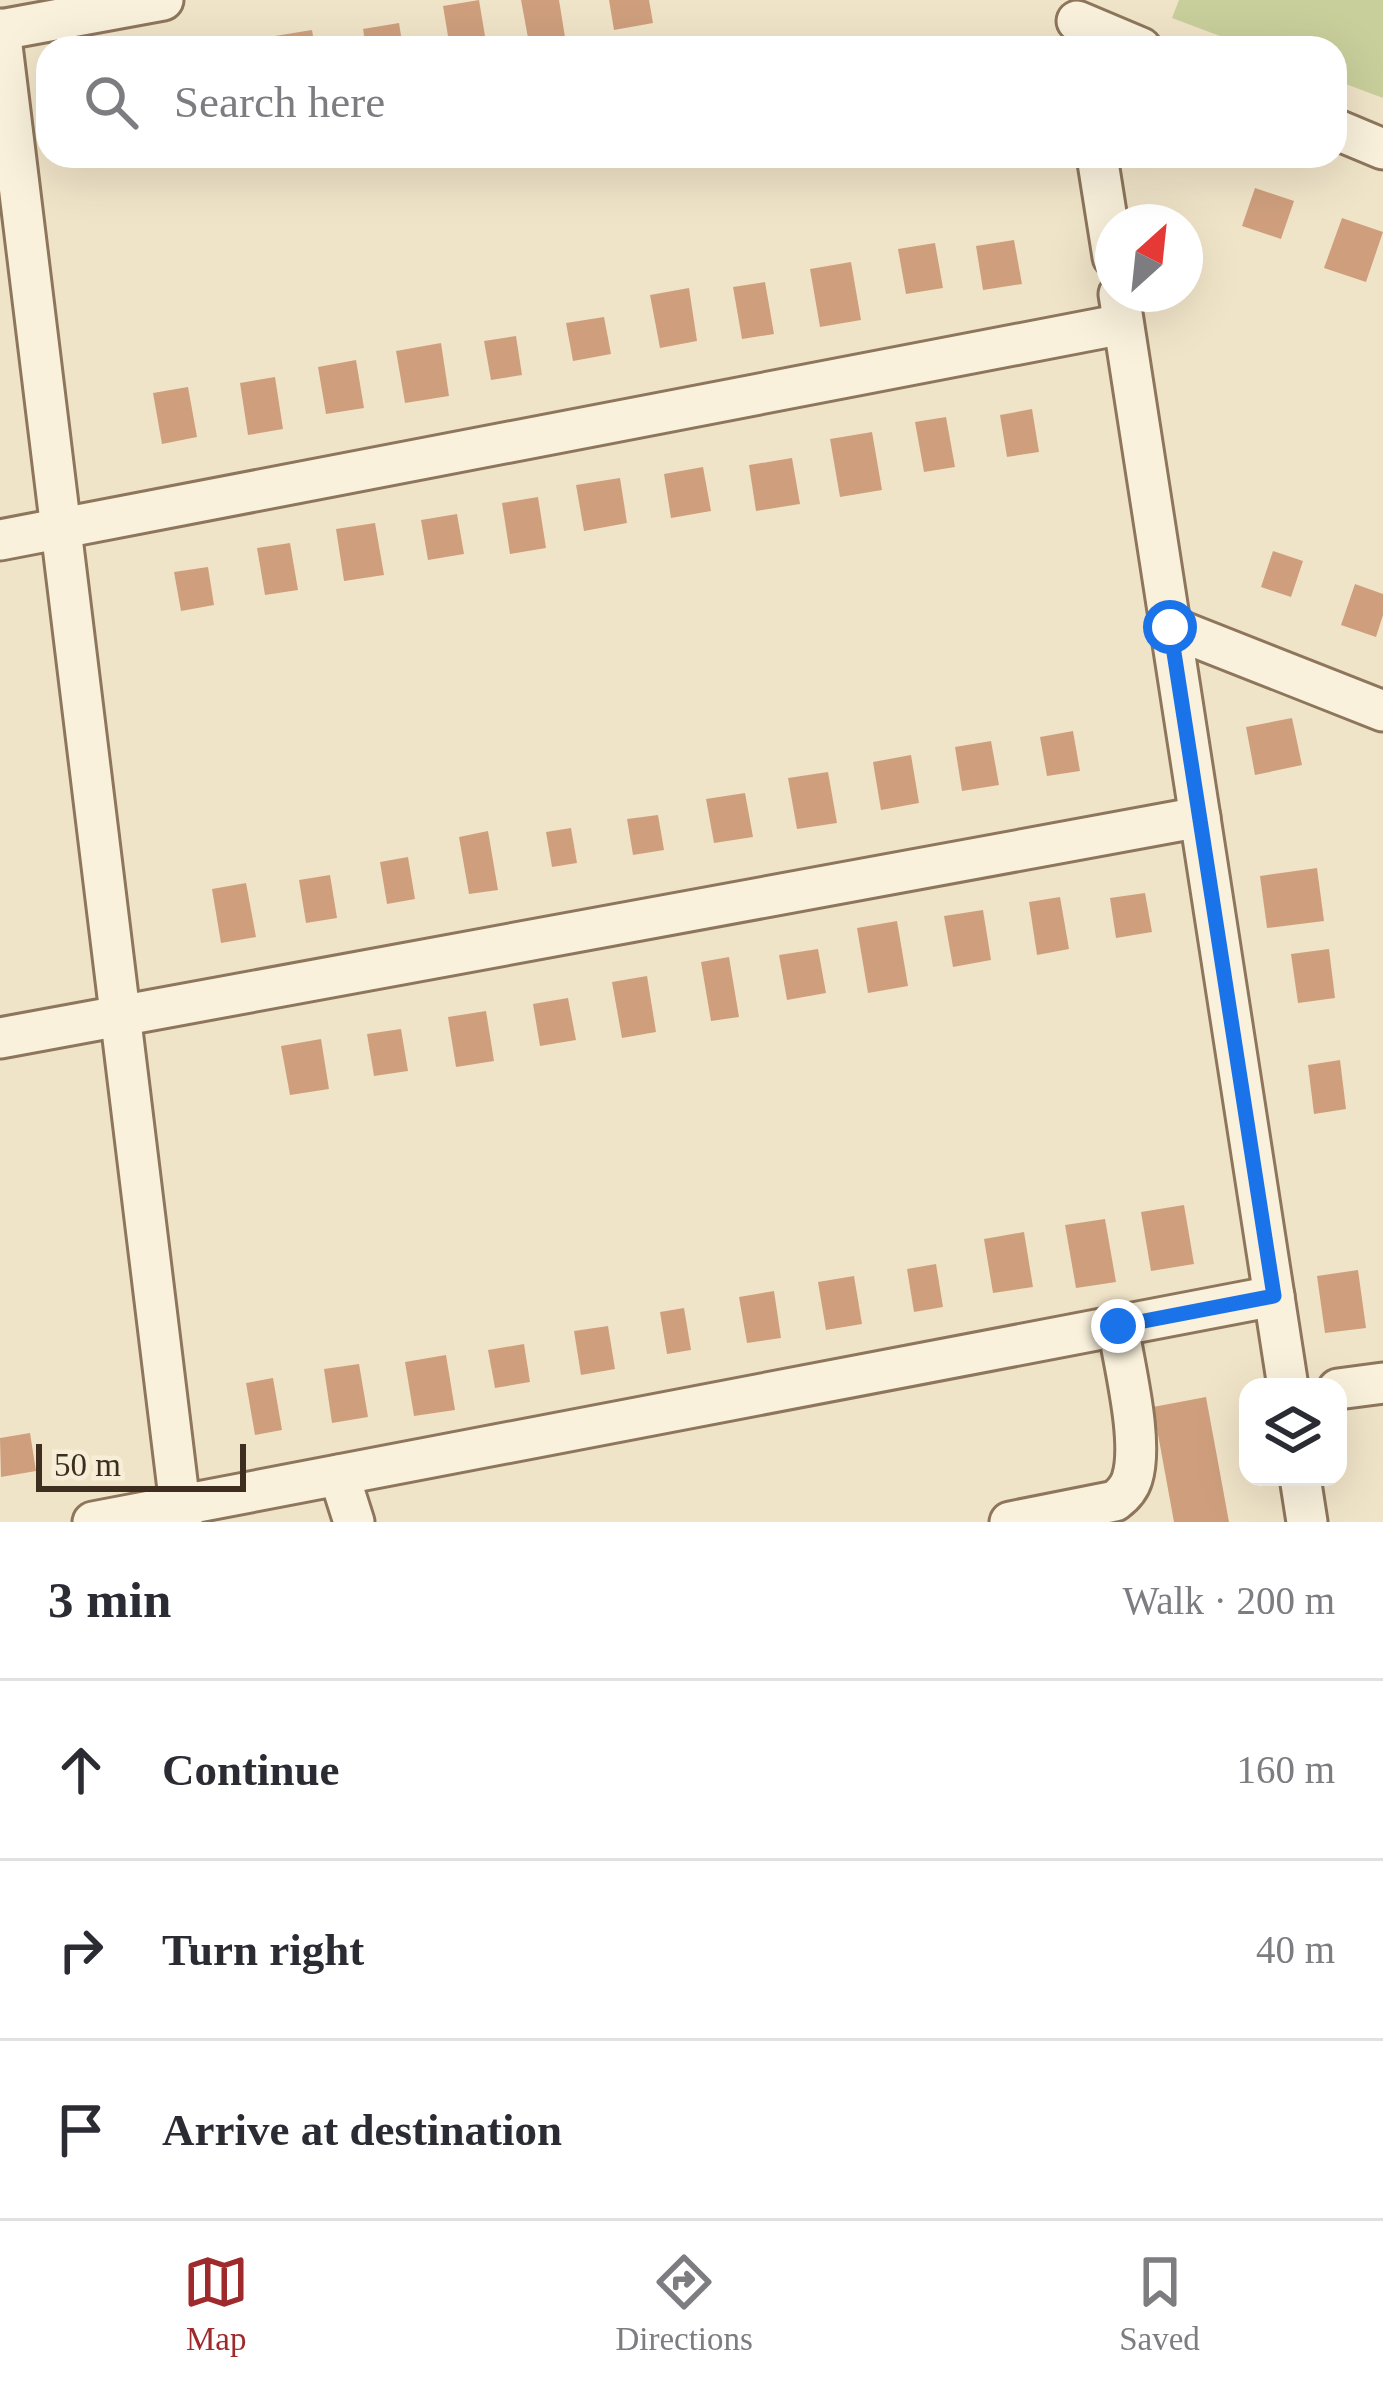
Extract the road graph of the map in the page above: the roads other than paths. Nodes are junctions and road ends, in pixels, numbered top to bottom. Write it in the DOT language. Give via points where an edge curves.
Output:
graph roads {
  1 [pos="163,0"];
  2 [pos="1077,23"];
  3 [pos="0,30"];
  4 [pos="1111,36"];
  5 [pos="1347,134"];
  6 [pos="1383,149"];
  7 [pos="1099,168"];
  8 [pos="1105,204"];
  9 [pos="1107,312"];
  10 [pos="1121,312"];
  11 [pos="62,529"];
  12 [pos="0,540"];
  13 [pos="1170,627"];
  14 [pos="1383,711"];
  15 [pos="1200,817"];
  16 [pos="121,1015"];
  17 [pos="0,1038"];
  18 [pos="1274,1296"];
  19 [pos="1118,1326"];
  20 [pos="1287,1378"];
  21 [pos="1383,1383"];
  22 [pos="1347,1388"];
  23 [pos="339,1474"];
  24 [pos="1301,1486"];
  25 [pos="182,1514"];
  26 [pos="93,1522"];
  27 [pos="353,1522"];
  28 [pos="1010,1522"];
  29 [pos="1306,1522"];
  1 -- 3 [label="street"];
  2 -- 4 [label="street"];
  3 -- 11 [label="street"];
  5 -- 6 [label="street"];
  7 -- 8 [label="street"];
  9 -- 11 [label="street"];
  10 -- 13 [label="street"];
  11 -- 12 [label="street"];
  11 -- 16 [label="street"];
  13 -- 14 [label="street"];
  13 -- 15 [label="street"];
  15 -- 16 [label="street"];
  15 -- 18 [label="street"];
  16 -- 17 [label="street"];
  16 -- 25 [label="street"];
  18 -- 19 [label="street"];
  18 -- 20 [label="street"];
  19 -- 23 [label="street"];
  19 -- 28 [label="street" via="1137,1457 1125,1494"];
  21 -- 22 [label="street"];
  23 -- 25 [label="street"];
  23 -- 27 [label="street"];
  24 -- 29 [label="street"];
  25 -- 26 [label="street"];
}
